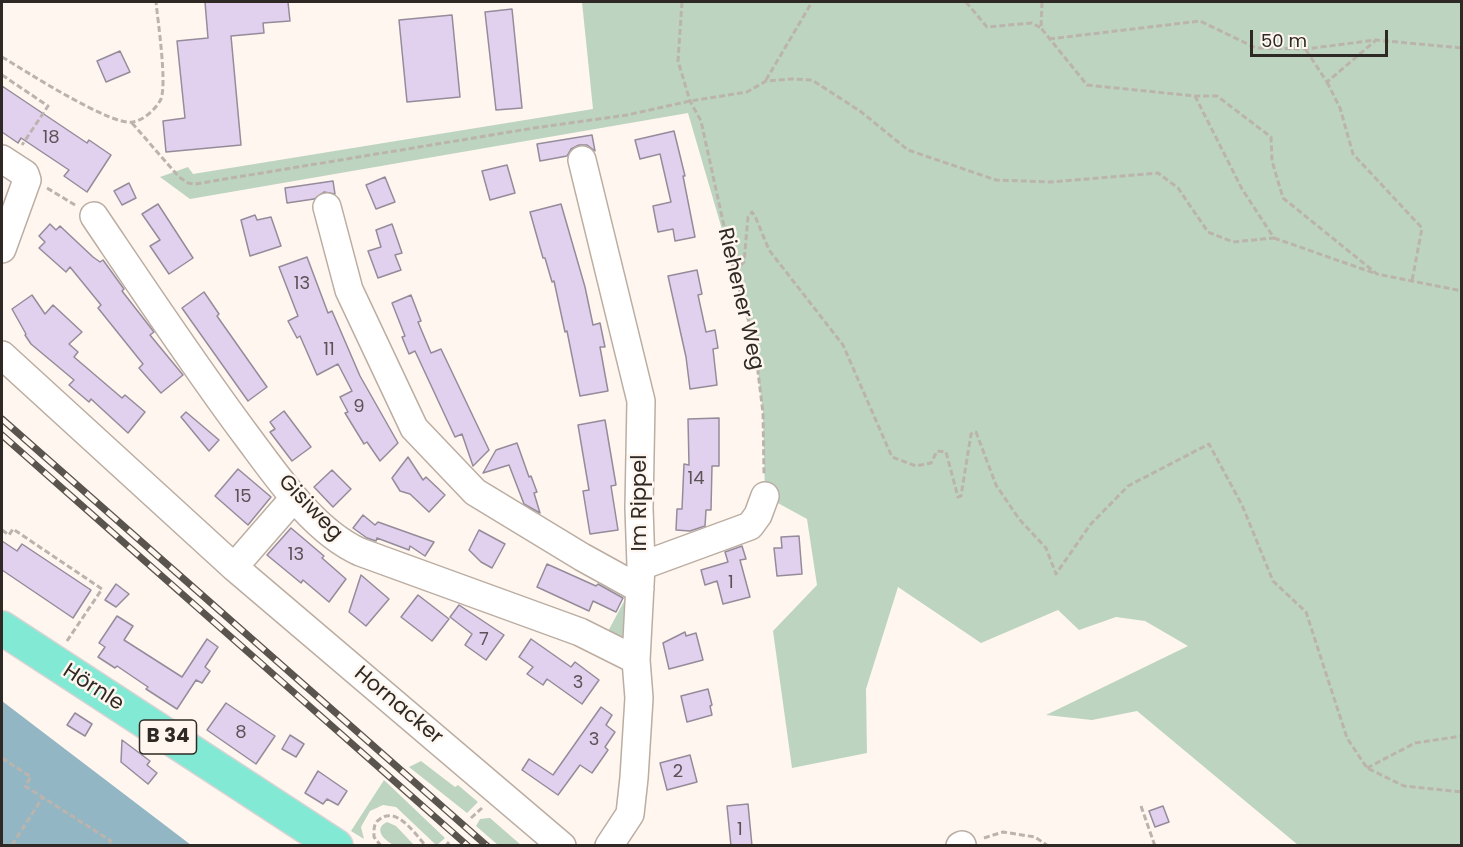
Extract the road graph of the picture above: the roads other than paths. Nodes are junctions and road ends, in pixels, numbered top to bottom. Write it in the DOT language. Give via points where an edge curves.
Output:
graph roads {
  1 [pos="582,160"];
  2 [pos="12,165"];
  3 [pos="327,207"];
  4 [pos="94,216"];
  5 [pos="2,249"];
  6 [pos="2,355"];
  7 [pos="765,496"];
  8 [pos="294,498"];
  9 [pos="234,567"];
  10 [pos="640,578"];
  11 [pos="2,628"];
  12 [pos="636,660"];
  13 [pos="336,846"];
  14 [pos="562,846"];
  15 [pos="609,846"];
  1 -- 10 [label="street, Im Rippel" via="641,401"];
  2 -- 5 [label="street" via="26,186"];
  3 -- 10 [label="street" via="349,290 414,428 475,492 582,557"];
  4 -- 8 [label="street, Gisiweg" via="195,367"];
  6 -- 9 [label="street, Hornacker"];
  7 -- 10 [label="street" via="750,526"];
  8 -- 9 [label="street"];
  8 -- 12 [label="street, Gisiweg" via="348,546 580,632"];
  9 -- 14 [label="street, Hornacker"];
  10 -- 12 [label="street, Im Rippel"];
  11 -- 13 [label="main road, Hörnle / B 34"];
  12 -- 15 [label="street, Im Rippel" via="639,698 630,814"];
}
